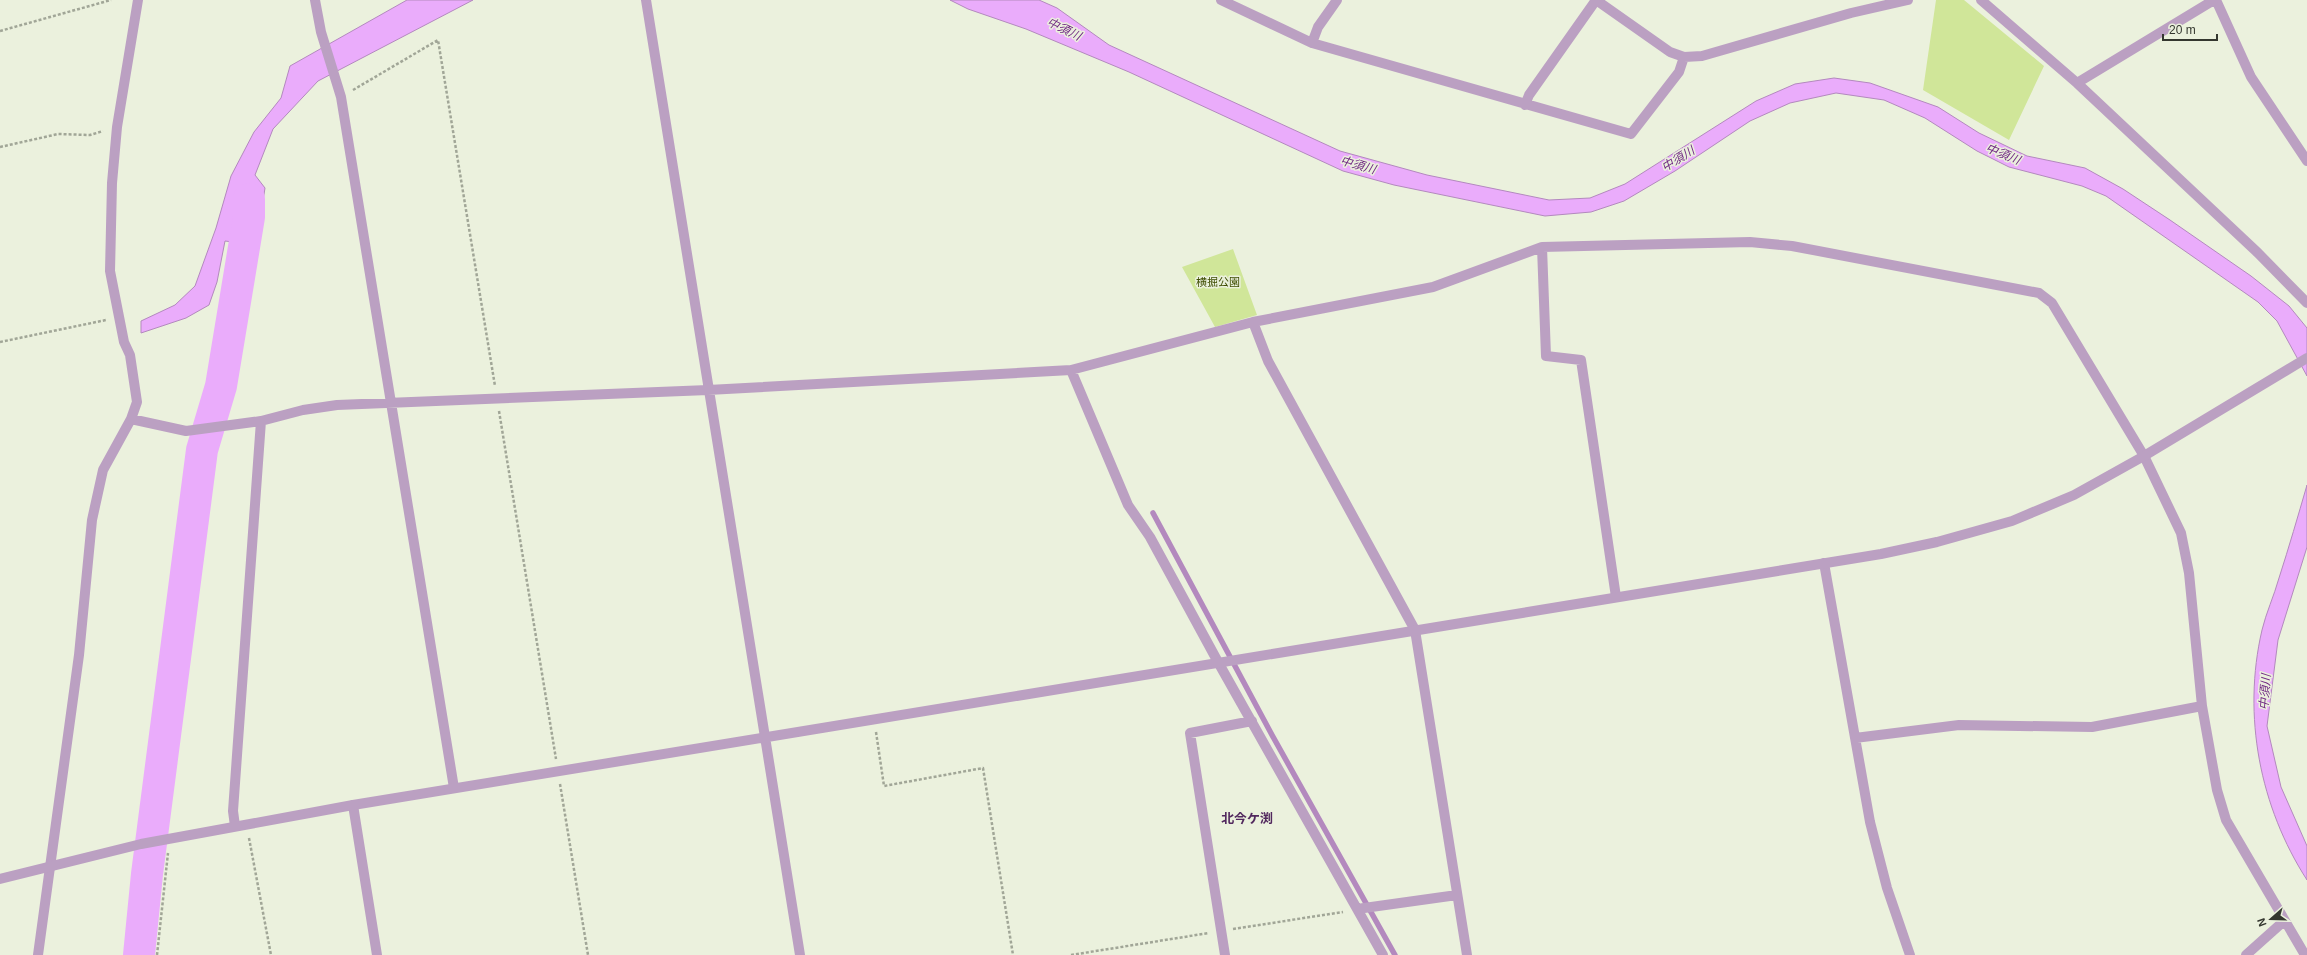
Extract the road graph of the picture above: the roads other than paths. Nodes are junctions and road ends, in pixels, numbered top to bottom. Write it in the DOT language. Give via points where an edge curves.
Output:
graph roads {
  1 [pos="138,0"];
  2 [pos="315,0"];
  3 [pos="646,0"];
  4 [pos="1221,0"];
  5 [pos="1337,0"];
  6 [pos="1596,0"];
  7 [pos="1908,0"];
  8 [pos="1981,0"];
  9 [pos="2215,0"];
  10 [pos="1312,43"];
  11 [pos="1684,57"];
  12 [pos="2077,83"];
  13 [pos="1525,105"];
  14 [pos="2303,145"];
  15 [pos="2307,161"];
  16 [pos="1542,247"];
  17 [pos="2307,303"];
  18 [pos="1254,322"];
  19 [pos="2303,360"];
  20 [pos="1071,370"];
  21 [pos="708,390"];
  22 [pos="391,402"];
  23 [pos="131,419"];
  24 [pos="261,421"];
  25 [pos="2144,456"];
  26 [pos="1824,563"];
  27 [pos="1616,597"];
  28 [pos="1415,630"];
  29 [pos="1218,662"];
  30 [pos="2202,706"];
  31 [pos="1252,721"];
  32 [pos="765,737"];
  33 [pos="1855,738"];
  34 [pos="454,788"];
  35 [pos="353,805"];
  36 [pos="235,826"];
  37 [pos="51,867"];
  38 [pos="0,880"];
  39 [pos="1457,895"];
  40 [pos="1357,909"];
  41 [pos="2284,921"];
  42 [pos="38,955"];
  43 [pos="378,955"];
  44 [pos="800,955"];
  45 [pos="1225,955"];
  46 [pos="1383,955"];
  47 [pos="1466,955"];
  48 [pos="1910,955"];
  49 [pos="2246,955"];
  50 [pos="2305,955"];
  1 -- 23 [label="street" via="117,127 112,183 110,271 118,318 130,355 137,402"];
  2 -- 22 [label="street" via="321,32 340,93"];
  3 -- 21 [label="street"];
  4 -- 10 [label="street"];
  5 -- 10 [label="street" via="1318,27"];
  6 -- 11 [label="street" via="1670,52"];
  6 -- 13 [label="street" via="1529,94"];
  7 -- 11 [label="street" via="1852,13 1702,56"];
  8 -- 12 [label="street"];
  9 -- 12 [label="street"];
  9 -- 14 [label="street" via="2251,77 2270,108"];
  10 -- 13 [label="street"];
  11 -- 13 [label="street" via="1679,72 1631,134"];
  12 -- 17 [label="street" via="2258,253"];
  14 -- 15 [label="street"];
  16 -- 18 [label="street" via="1433,287"];
  16 -- 25 [label="street" via="1750,242 1955,276 2039,293 2052,303"];
  16 -- 27 [label="street" via="1546,356 1581,360"];
  18 -- 20 [label="street"];
  18 -- 28 [label="street" via="1268,361"];
  19 -- 25 [label="street"];
  20 -- 21 [label="street"];
  20 -- 29 [label="street" via="1128,505 1150,537"];
  21 -- 22 [label="street"];
  21 -- 32 [label="street"];
  22 -- 24 [label="street" via="337,405 303,410"];
  22 -- 34 [label="street"];
  23 -- 24 [label="street" via="186,432"];
  23 -- 37 [label="street" via="103,470 92,520 79,656"];
  24 -- 36 [label="street" via="233,811"];
  25 -- 26 [label="street" via="2074,494 2012,521 1937,542"];
  25 -- 30 [label="street" via="2181,533 2188,573"];
  26 -- 27 [label="street"];
  26 -- 33 [label="street"];
  27 -- 28 [label="street"];
  28 -- 29 [label="street"];
  28 -- 39 [label="street"];
  29 -- 31 [label="street"];
  29 -- 32 [label="street"];
  30 -- 33 [label="street" via="2092,727 1959,725"];
  30 -- 41 [label="street" via="2217,790 2226,820"];
  31 -- 40 [label="street"];
  31 -- 45 [label="street" via="1190,733"];
  32 -- 34 [label="street"];
  32 -- 44 [label="street"];
  33 -- 48 [label="street" via="1874,837 1887,888"];
  34 -- 35 [label="street"];
  35 -- 36 [label="street"];
  35 -- 43 [label="street"];
  36 -- 37 [label="street" via="141,844"];
  37 -- 38 [label="street"];
  37 -- 42 [label="street"];
  39 -- 40 [label="street"];
  39 -- 47 [label="street"];
  40 -- 46 [label="street"];
  41 -- 49 [label="street"];
  41 -- 50 [label="street"];
}
